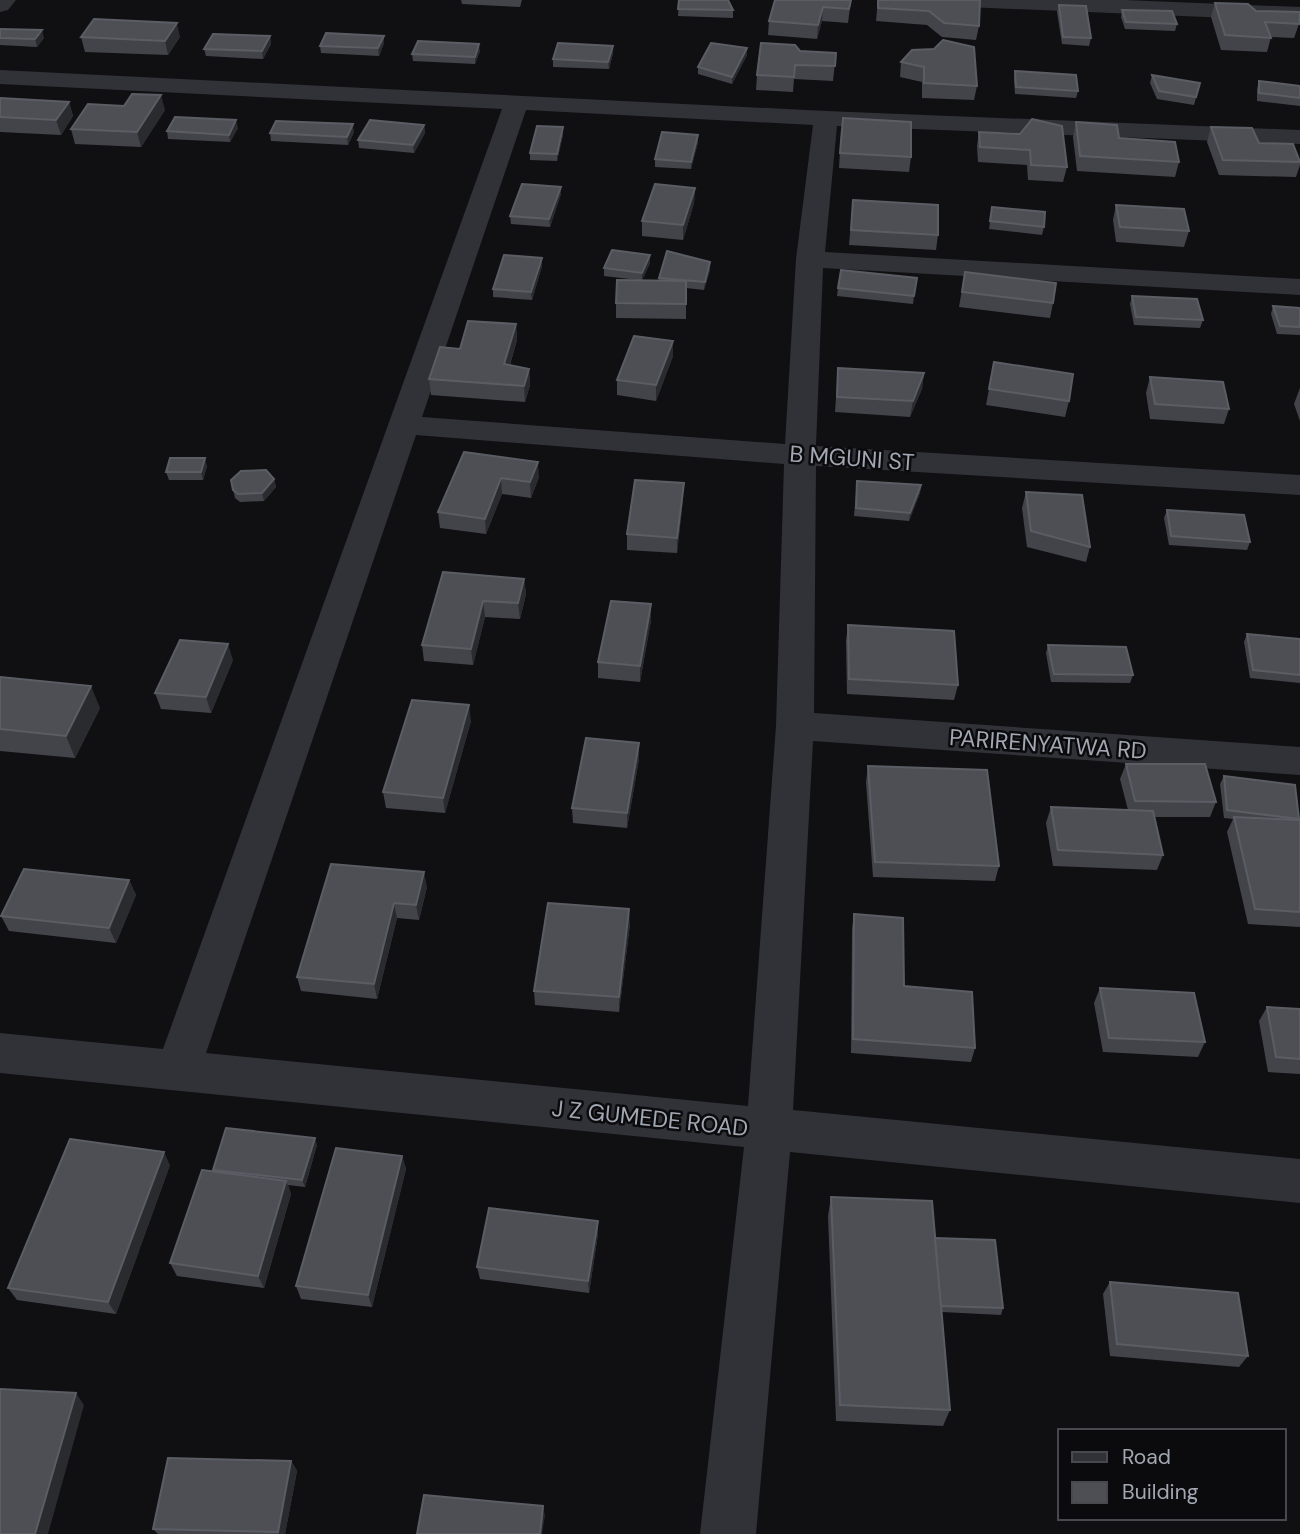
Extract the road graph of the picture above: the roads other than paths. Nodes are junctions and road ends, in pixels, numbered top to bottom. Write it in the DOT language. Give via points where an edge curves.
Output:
graph roads {
  1 [pos="5,0"];
  2 [pos="966,0"];
  3 [pos="0,5"];
  4 [pos="1300,14"];
  5 [pos="0,77"];
  6 [pos="516,104"];
  7 [pos="826,118"];
  8 [pos="1300,137"];
  9 [pos="810,259"];
  10 [pos="1300,287"];
  11 [pos="404,425"];
  12 [pos="800,455"];
  13 [pos="1300,485"];
  14 [pos="795,726"];
  15 [pos="1300,761"];
  16 [pos="0,1053"];
  17 [pos="178,1070"];
  18 [pos="769,1129"];
  19 [pos="1300,1181"];
  20 [pos="728,1534"];
  1 -- 3 [label="street"];
  2 -- 4 [label="street"];
  5 -- 6 [label="street"];
  6 -- 7 [label="street"];
  6 -- 11 [label="street"];
  7 -- 8 [label="street"];
  7 -- 9 [label="street"];
  9 -- 10 [label="street"];
  9 -- 12 [label="street"];
  11 -- 12 [label="street, B MGUNI ST"];
  11 -- 17 [label="street"];
  12 -- 13 [label="street, B MGUNI ST"];
  12 -- 14 [label="street"];
  14 -- 15 [label="street, PARIRENYATWA RD"];
  14 -- 18 [label="street"];
  16 -- 17 [label="street, J Z GUMEDE ROAD"];
  17 -- 18 [label="street, J Z GUMEDE ROAD"];
  18 -- 19 [label="street, J Z GUMEDE ROAD"];
  18 -- 20 [label="street"];
}
